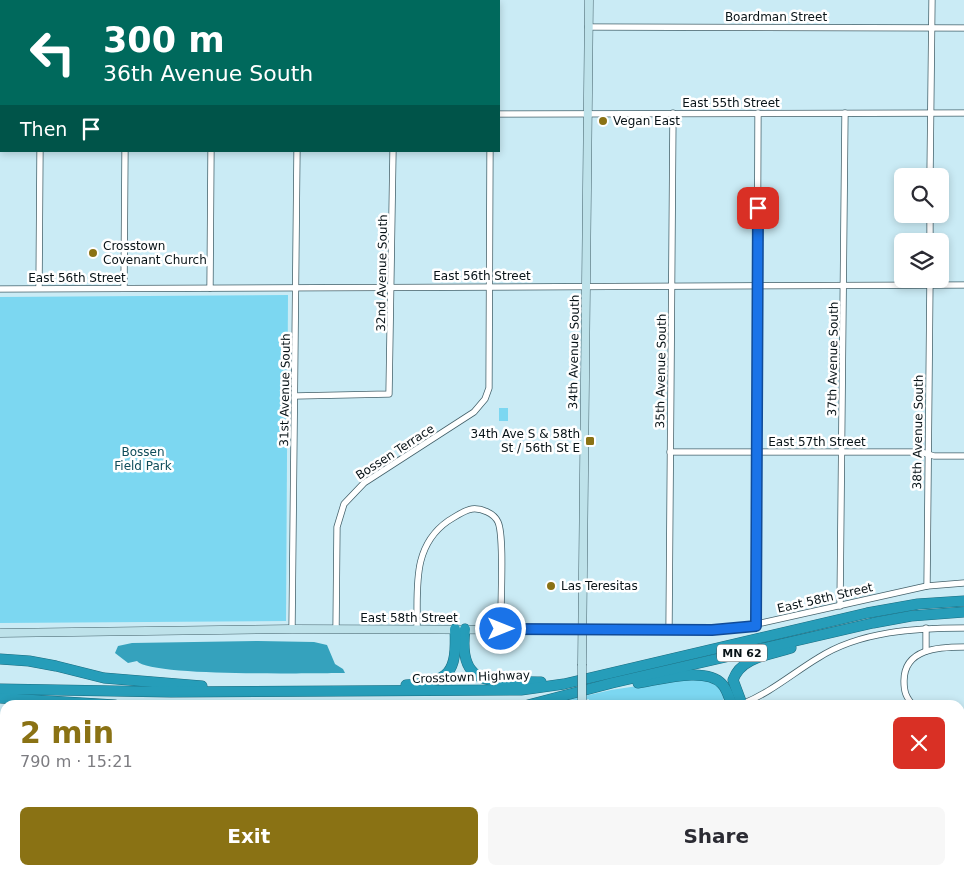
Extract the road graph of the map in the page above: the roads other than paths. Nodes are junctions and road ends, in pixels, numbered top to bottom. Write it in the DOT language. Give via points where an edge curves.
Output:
graph roads {
  1 [pos="589,0"];
  2 [pos="932,0"];
  3 [pos="588,27"];
  4 [pos="932,28"];
  5 [pos="964,28"];
  6 [pos="758,112"];
  7 [pos="845,112"];
  8 [pos="673,113"];
  9 [pos="930,113"];
  10 [pos="964,113"];
  11 [pos="500,114"];
  12 [pos="588,114"];
  13 [pos="40,152"];
  14 [pos="125,152"];
  15 [pos="211,152"];
  16 [pos="297,152"];
  17 [pos="393,152"];
  18 [pos="490,152"];
  19 [pos="930,168"];
  20 [pos="894,283"];
  21 [pos="949,284"];
  22 [pos="758,285"];
  23 [pos="843,285"];
  24 [pos="964,285"];
  25 [pos="392,286"];
  26 [pos="489,286"];
  27 [pos="586,286"];
  28 [pos="672,286"];
  29 [pos="296,287"];
  30 [pos="39,288"];
  31 [pos="124,288"];
  32 [pos="210,288"];
  33 [pos="930,288"];
  34 [pos="0,289"];
  35 [pos="295,396"];
  36 [pos="670,452"];
  37 [pos="756,452"];
  38 [pos="842,452"];
  39 [pos="928,454"];
  40 [pos="964,456"];
  41 [pos="964,583"];
  42 [pos="927,586"];
  43 [pos="964,601"];
  44 [pos="840,606"];
  45 [pos="964,612"];
  46 [pos="873,623"];
  47 [pos="756,626"];
  48 [pos="926,628"];
  49 [pos="964,628"];
  50 [pos="292,629"];
  51 [pos="336,629"];
  52 [pos="417,629"];
  53 [pos="460,629"];
  54 [pos="501,629"];
  55 [pos="583,630"];
  56 [pos="669,630"];
  57 [pos="0,633"];
  58 [pos="964,647"];
  59 [pos="926,651"];
  60 [pos="0,659"];
  61 [pos="612,683"];
  62 [pos="564,684"];
  63 [pos="0,689"];
  64 [pos="332,691"];
  65 [pos="238,692"];
  66 [pos="0,698"];
  67 [pos="33,700"];
  68 [pos="547,700"];
  69 [pos="582,700"];
  70 [pos="734,700"];
  71 [pos="737,700"];
  72 [pos="753,700"];
  73 [pos="909,700"];
  1 -- 3 [label="street, 34th Avenue South"];
  2 -- 4 [label="street"];
  3 -- 4 [label="street, Boardman Street"];
  3 -- 12 [label="street, 34th Avenue South"];
  4 -- 5 [label="street, Boardman Street"];
  4 -- 9 [label="street"];
  6 -- 7 [label="street, East 55th Street"];
  6 -- 8 [label="street, East 55th Street"];
  6 -- 22 [label="street"];
  7 -- 9 [label="street, East 55th Street"];
  7 -- 23 [label="street, 37th Avenue South"];
  8 -- 12 [label="street, East 55th Street"];
  8 -- 28 [label="street, 35th Avenue South"];
  9 -- 10 [label="street, East 55th Street"];
  9 -- 19 [label="street"];
  11 -- 12 [label="street, East 55th Street"];
  12 -- 27 [label="street, 34th Avenue South"];
  13 -- 30 [label="street"];
  14 -- 31 [label="street"];
  15 -- 32 [label="street"];
  16 -- 29 [label="street, 31st Avenue South"];
  17 -- 25 [label="street, 32nd Avenue South"];
  18 -- 26 [label="street"];
  20 -- 23 [label="street, East 56th Street"];
  21 -- 24 [label="street, East 56th Street"];
  22 -- 23 [label="street, East 56th Street"];
  22 -- 28 [label="street, East 56th Street"];
  22 -- 37 [label="street"];
  23 -- 38 [label="street, 37th Avenue South"];
  25 -- 26 [label="street, East 56th Street"];
  25 -- 29 [label="street, East 56th Street"];
  25 -- 35 [label="street, 32nd Avenue South" via="389,394"];
  26 -- 27 [label="street, East 56th Street"];
  26 -- 51 [label="street, Bossen Terrace" via="489,388 480,407 466,419 379,472 348,498 342,509 337,528"];
  27 -- 28 [label="street, East 56th Street"];
  27 -- 55 [label="street, 34th Avenue South"];
  28 -- 36 [label="street, 35th Avenue South"];
  29 -- 32 [label="street, East 56th Street"];
  29 -- 35 [label="street, 31st Avenue South"];
  30 -- 31 [label="street, East 56th Street"];
  30 -- 34 [label="street, East 56th Street"];
  31 -- 32 [label="street, East 56th Street"];
  33 -- 39 [label="street, 38th Avenue South"];
  35 -- 50 [label="street, 31st Avenue South"];
  36 -- 37 [label="street, East 57th Street"];
  36 -- 56 [label="street, 35th Avenue South"];
  37 -- 38 [label="street, East 57th Street"];
  37 -- 47 [label="street"];
  38 -- 39 [label="street, East 57th Street"];
  38 -- 44 [label="street, 37th Avenue South"];
  39 -- 40 [label="street, East 57th Street"];
  39 -- 42 [label="street, 38th Avenue South"];
  41 -- 42 [label="street, East 58th Street"];
  42 -- 44 [label="street, East 58th Street"];
  43 -- 62 [label="highway, Crosstown Highway / MN 62" via="918,604 868,613"];
  44 -- 47 [label="street, East 58th Street"];
  45 -- 46 [label="highway, MN 62"];
  46 -- 61 [label="highway, MN 62"];
  46 -- 71 [label="highway" via="745,662 736,670 733,680"];
  47 -- 56 [label="street, East 58th Street"];
  48 -- 49 [label="street"];
  48 -- 59 [label="street"];
  48 -- 72 [label="street" via="877,636 836,648"];
  50 -- 51 [label="street, East 58th Street"];
  50 -- 57 [label="street, East 58th Street"];
  51 -- 52 [label="street, East 58th Street"];
  52 -- 53 [label="street, East 58th Street"];
  52 -- 54 [label="street" via="420,557 424,547 438,528 463,512 479,510 486,511 498,522"];
  53 -- 54 [label="street, East 58th Street"];
  53 -- 62 [label="highway" via="464,662 482,678"];
  53 -- 64 [label="highway" via="455,662 446,675 429,683"];
  54 -- 55 [label="street, East 58th Street"];
  55 -- 56 [label="street, East 58th Street"];
  55 -- 69 [label="street, 34th Avenue South, bridge"];
  58 -- 59 [label="street" via="937,647"];
  59 -- 73 [label="street" via="907,665 904,694"];
  60 -- 65 [label="highway" via="29,661 104,678 218,687"];
  61 -- 68 [label="highway, MN 62"];
  61 -- 70 [label="highway" via="633,684 693,675 709,676 723,684"];
  62 -- 64 [label="highway, Crosstown Highway / MN 62" via="521,690"];
  63 -- 65 [label="highway, Crosstown Highway / MN 62"];
  64 -- 65 [label="highway, Crosstown Highway / MN 62"];
  66 -- 67 [label="highway"];
}
